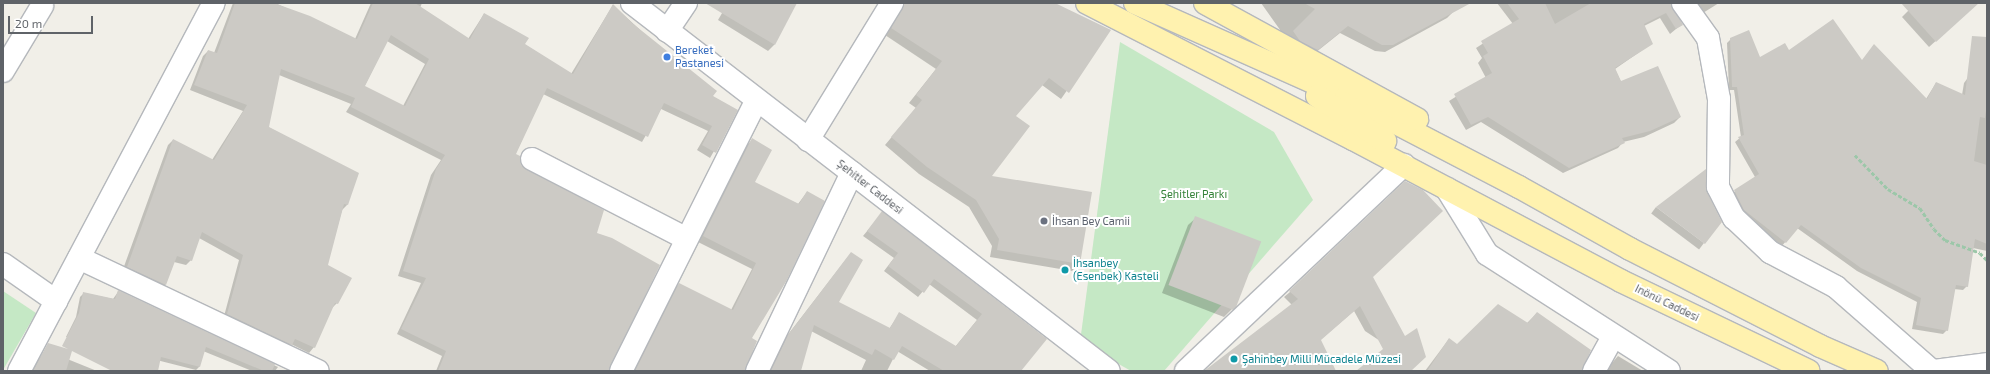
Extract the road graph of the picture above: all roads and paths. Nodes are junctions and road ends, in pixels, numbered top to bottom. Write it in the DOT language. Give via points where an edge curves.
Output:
graph roads {
  1 [pos="214,3"];
  2 [pos="632,3"];
  3 [pos="686,3"];
  4 [pos="892,3"];
  5 [pos="1087,3"];
  6 [pos="1135,3"];
  7 [pos="1205,3"];
  8 [pos="1683,3"];
  9 [pos="42,6"];
  10 [pos="667,31"];
  11 [pos="1272,66"];
  12 [pos="3,72"];
  13 [pos="757,100"];
  14 [pos="808,140"];
  15 [pos="1855,155"];
  16 [pos="532,159"];
  17 [pos="1404,165"];
  18 [pos="852,173"];
  19 [pos="1447,189"];
  20 [pos="1526,230"];
  21 [pos="687,239"];
  22 [pos="1630,249"];
  23 [pos="79,258"];
  24 [pos="1987,260"];
  25 [pos="3,264"];
  26 [pos="56,301"];
  27 [pos="1613,337"];
  28 [pos="1987,364"];
  29 [pos="19,371"];
  30 [pos="318,371"];
  31 [pos="621,371"];
  32 [pos="757,371"];
  33 [pos="1109,371"];
  34 [pos="1186,371"];
  35 [pos="1594,371"];
  36 [pos="1669,371"];
  37 [pos="1809,371"];
  38 [pos="1877,371"];
  39 [pos="1933,371"];
  1 -- 23 [label="street"];
  2 -- 10 [label="street, Şehitler Caddesi"];
  3 -- 10 [label="street"];
  4 -- 14 [label="street"];
  5 -- 17 [label="main road"];
  6 -- 11 [label="main road"];
  7 -- 22 [label="main road" via="1378,96"];
  8 -- 39 [label="street" via="1708,38 1719,99 1718,187 1734,218 1770,252 1836,287"];
  9 -- 12 [label="street"];
  10 -- 13 [label="street, Şehitler Caddesi"];
  11 -- 20 [label="main road"];
  11 -- 22 [label="main road" via="1352,101 1519,187"];
  13 -- 14 [label="street, Şehitler Caddesi"];
  13 -- 21 [label="street"];
  14 -- 18 [label="street, Şehitler Caddesi"];
  15 -- 24 [label="path" via="1888,189 1920,208 1945,240 1980,252"];
  16 -- 21 [label="street"];
  17 -- 19 [label="main road"];
  17 -- 34 [label="street"];
  18 -- 32 [label="street"];
  18 -- 33 [label="street, Şehitler Caddesi"];
  19 -- 20 [label="main road"];
  19 -- 27 [label="street" via="1487,254"];
  20 -- 37 [label="main road, Inönü Caddesi" via="1621,280"];
  21 -- 31 [label="street"];
  22 -- 38 [label="main road" via="1820,346"];
  23 -- 26 [label="street"];
  23 -- 30 [label="street"];
  25 -- 26 [label="street"];
  26 -- 29 [label="street"];
  27 -- 35 [label="street"];
  27 -- 36 [label="street"];
  28 -- 39 [label="street"];
}
